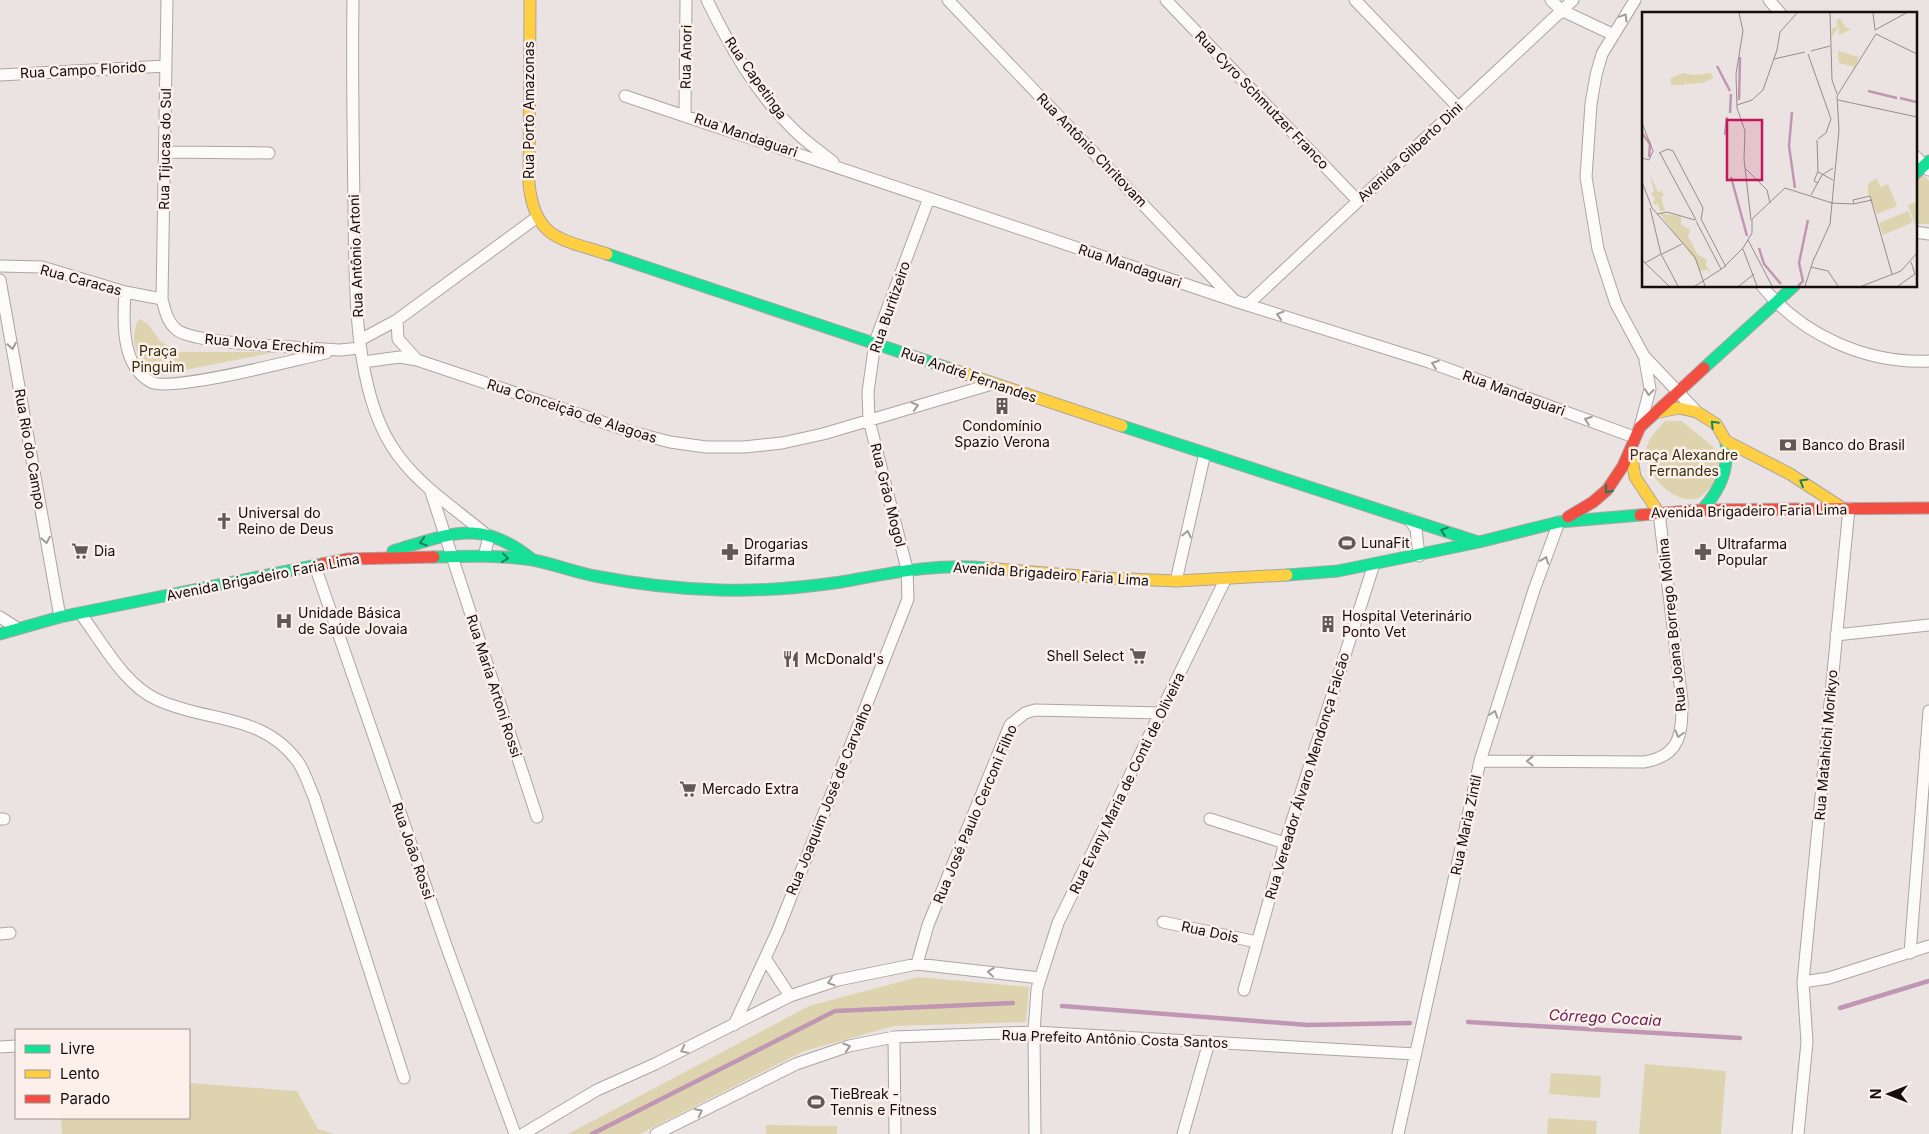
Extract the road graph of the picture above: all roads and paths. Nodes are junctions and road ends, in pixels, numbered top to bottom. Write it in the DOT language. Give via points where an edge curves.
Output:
graph roads {
  1 [pos="167,0"];
  2 [pos="353,0"];
  3 [pos="530,0"];
  4 [pos="686,0"];
  5 [pos="707,0"];
  6 [pos="948,0"];
  7 [pos="1166,0"];
  8 [pos="1355,0"];
  9 [pos="1551,0"];
  10 [pos="1574,0"];
  11 [pos="1635,0"];
  12 [pos="1769,0"];
  13 [pos="1561,10"];
  14 [pos="1780,12"];
  15 [pos="1614,35"];
  16 [pos="166,66"];
  17 [pos="0,74"];
  18 [pos="625,96"];
  19 [pos="1458,107"];
  20 [pos="685,114"];
  21 [pos="165,152"];
  22 [pos="268,153"];
  23 [pos="1916,157"];
  24 [pos="1928,165"];
  25 [pos="838,167"];
  26 [pos="1916,173"];
  27 [pos="929,198"];
  28 [pos="1358,201"];
  29 [pos="536,218"];
  30 [pos="1916,232"];
  31 [pos="1929,234"];
  32 [pos="0,266"];
  33 [pos="0,280"];
  34 [pos="1764,288"];
  35 [pos="1792,288"];
  36 [pos="126,292"];
  37 [pos="162,299"];
  38 [pos="1236,301"];
  39 [pos="1776,303"];
  40 [pos="1247,305"];
  41 [pos="397,320"];
  42 [pos="875,342"];
  43 [pos="360,344"];
  44 [pos="340,350"];
  45 [pos="1644,356"];
  46 [pos="417,360"];
  47 [pos="1929,361"];
  48 [pos="363,362"];
  49 [pos="1698,375"];
  50 [pos="992,384"];
  51 [pos="1680,393"];
  52 [pos="1658,412"];
  53 [pos="1697,412"];
  54 [pos="868,420"];
  55 [pos="1635,437"];
  56 [pos="1726,441"];
  57 [pos="1205,453"];
  58 [pos="432,492"];
  59 [pos="1929,508"];
  60 [pos="1846,509"];
  61 [pos="1702,510"];
  62 [pos="1659,513"];
  63 [pos="1409,519"];
  64 [pos="1559,522"];
  65 [pos="445,536"];
  66 [pos="489,536"];
  67 [pos="1479,542"];
  68 [pos="450,555"];
  69 [pos="484,556"];
  70 [pos="1419,556"];
  71 [pos="369,558"];
  72 [pos="533,560"];
  73 [pos="1374,564"];
  74 [pos="315,566"];
  75 [pos="907,570"];
  76 [pos="1224,580"];
  77 [pos="1176,581"];
  78 [pos="80,613"];
  79 [pos="0,617"];
  80 [pos="60,617"];
  81 [pos="1929,625"];
  82 [pos="18,628"];
  83 [pos="0,634"];
  84 [pos="1836,635"];
  85 [pos="1929,711"];
  86 [pos="1161,713"];
  87 [pos="1480,761"];
  88 [pos="538,817"];
  89 [pos="1210,819"];
  90 [pos="1285,843"];
  91 [pos="1163,922"];
  92 [pos="1257,942"];
  93 [pos="1929,946"];
  94 [pos="1910,952"];
  95 [pos="765,958"];
  96 [pos="917,964"];
  97 [pos="1804,982"];
  98 [pos="1038,983"];
  99 [pos="1244,990"];
  100 [pos="790,996"];
  101 [pos="734,1025"];
  102 [pos="1034,1032"];
  103 [pos="894,1037"];
  104 [pos="1209,1042"];
  105 [pos="15,1046"];
  106 [pos="0,1047"];
  107 [pos="1415,1054"];
  108 [pos="404,1078"];
  109 [pos="515,1134"];
  110 [pos="523,1134"];
  111 [pos="656,1134"];
  112 [pos="895,1134"];
  113 [pos="1034,1134"];
  114 [pos="1184,1134"];
  115 [pos="1398,1134"];
  116 [pos="1798,1134"];
  1 -- 16 [label="street, Rua Tijucas do Sul"];
  2 -- 43 [label="street, Rua Antônio Artoni" via="354,241"];
  3 -- 29 [label="main road, Rua Porto Amazonas" via="529,184"];
  4 -- 20 [label="street, Rua Anori"];
  5 -- 25 [label="street, Rua Capetinga" via="748,72 779,113"];
  6 -- 38 [label="street, Rua Antônio Chritovam"];
  7 -- 28 [label="street, Rua Cyro Schmutzer Franco"];
  8 -- 19 [label="street"];
  9 -- 13 [label="street"];
  10 -- 13 [label="street, Avenida Gilberto Dini"];
  15 -- 11 [label="street, one-way"];
  12 -- 14 [label="street"];
  13 -- 15 [label="street"];
  13 -- 19 [label="street, Avenida Gilberto Dini"];
  15 -- 45 [label="street" via="1602,54 1596,75 1586,177 1598,249 1612,295"];
  16 -- 17 [label="street, Rua Campo Florido"];
  16 -- 21 [label="street, Rua Tijucas do Sul"];
  18 -- 20 [label="street, Rua Mandaguari"];
  19 -- 28 [label="street, Avenida Gilberto Dini"];
  20 -- 25 [label="street, Rua Mandaguari"];
  21 -- 22 [label="street"];
  21 -- 37 [label="street, Rua Tijucas do Sul"];
  23 -- 24 [label="street"];
  24 -- 26 [label="main road"];
  25 -- 27 [label="street, Rua Mandaguari"];
  27 -- 38 [label="street, Rua Mandaguari"];
  27 -- 42 [label="street, Rua Buritizeiro"];
  28 -- 40 [label="street, Avenida Gilberto Dini"];
  29 -- 41 [label="street, Rua Nova Erechim"];
  29 -- 42 [label="main road, Rua André Fernandes" via="553,236 566,242"];
  30 -- 31 [label="street"];
  32 -- 36 [label="street, Rua Caracas" via="42,268"];
  33 -- 80 [label="street, Rua Rio do Campo, one-way"];
  34 -- 39 [label="street"];
  35 -- 39 [label="main road"];
  36 -- 37 [label="street, Rua Caracas"];
  36 -- 44 [label="street" via="124,317 130,356 142,376 159,386"];
  37 -- 44 [label="street, Rua Nova Erechim" via="170,321 187,335 202,339"];
  38 -- 40 [label="street, Rua Mandaguari"];
  39 -- 47 [label="street" via="1814,332 1841,346 1908,362"];
  39 -- 49 [label="main road"];
  55 -- 40 [label="street, Rua Mandaguari, one-way" via="1429,362"];
  41 -- 43 [label="street, Rua Nova Erechim"];
  41 -- 46 [label="street, Rua Conceição de Alagoas" via="398,339"];
  42 -- 50 [label="main road, Rua André Fernandes"];
  42 -- 54 [label="street, Rua Buritizeiro" via="868,385"];
  43 -- 44 [label="street, Rua Nova Erechim"];
  43 -- 48 [label="street, Rua Antônio Artoni"];
  45 -- 51 [label="street"];
  45 -- 55 [label="street, one-way" via="1650,389"];
  46 -- 48 [label="street, Rua Conceição de Alagoas" via="400,357"];
  46 -- 54 [label="street, Rua Conceição de Alagoas" via="632,432 706,447 782,443"];
  48 -- 58 [label="street, Rua Antônio Artoni" via="372,401 386,437 402,462"];
  49 -- 51 [label="main road"];
  49 -- 53 [label="main road" via="1694,396"];
  54 -- 50 [label="street, Rua Conceição de Alagoas, one-way"];
  50 -- 57 [label="main road, Rua André Fernandes"];
  51 -- 52 [label="main road"];
  51 -- 53 [label="street"];
  52 -- 53 [label="main road" via="1679,408"];
  52 -- 55 [label="main road"];
  56 -- 53 [label="main road, one-way" via="1716,424"];
  54 -- 75 [label="street, Rua Grão Mogol"];
  55 -- 62 [label="main road" via="1633,477"];
  55 -- 64 [label="main road, one-way" via="1605,495"];
  60 -- 56 [label="main road, one-way" via="1790,474"];
  56 -- 61 [label="main road" via="1726,472 1722,486"];
  57 -- 63 [label="main road, Rua André Fernandes"];
  77 -- 57 [label="street, one-way"];
  58 -- 65 [label="street, Rua Antônio Artoni"];
  58 -- 66 [label="street, Rua Antônio Artoni"];
  59 -- 60 [label="main road, Avenida Brigadeiro Faria Lima"];
  60 -- 61 [label="main road, Avenida Brigadeiro Faria Lima"];
  60 -- 84 [label="street, Rua Matahichi Morikyo"];
  61 -- 62 [label="main road, Avenida Brigadeiro Faria Lima"];
  62 -- 64 [label="main road, Avenida Brigadeiro Faria Lima"];
  62 -- 87 [label="street, Rua Joana Borrego Molina, one-way" via="1682,701 1681,728 1674,748 1666,756 1644,762"];
  67 -- 63 [label="main road, Rua André Fernandes, one-way"];
  63 -- 70 [label="street" via="1416,529"];
  64 -- 67 [label="main road, Avenida Brigadeiro Faria Lima"];
  87 -- 64 [label="street, Rua Maria Zintil, one-way"];
  65 -- 66 [label="main road" via="459,532"];
  65 -- 68 [label="street, Rua Antônio Artoni"];
  65 -- 71 [label="main road, one-way"];
  66 -- 69 [label="street"];
  66 -- 72 [label="main road" via="521,550"];
  67 -- 70 [label="main road, Avenida Brigadeiro Faria Lima"];
  68 -- 69 [label="main road, Avenida Brigadeiro Faria Lima"];
  68 -- 71 [label="main road, Avenida Brigadeiro Faria Lima"];
  68 -- 88 [label="street, Rua Maria Artoni Rossi"];
  69 -- 72 [label="main road, Avenida Brigadeiro Faria Lima, one-way"];
  70 -- 73 [label="main road, Avenida Brigadeiro Faria Lima"];
  71 -- 74 [label="main road, Avenida Brigadeiro Faria Lima"];
  72 -- 75 [label="main road, Avenida Brigadeiro Faria Lima" via="594,576 664,588 744,591 839,582"];
  73 -- 76 [label="main road, Avenida Brigadeiro Faria Lima" via="1308,574"];
  73 -- 90 [label="street, Rua Vereador Álvaro Mendonça Falcão"];
  74 -- 78 [label="main road, Avenida Brigadeiro Faria Lima"];
  74 -- 109 [label="street, Rua João Rossi"];
  75 -- 77 [label="main road, Avenida Brigadeiro Faria Lima" via="965,566"];
  75 -- 95 [label="street, Rua Joaquim José de Carvalho" via="909,590 903,612"];
  76 -- 77 [label="main road, Avenida Brigadeiro Faria Lima"];
  76 -- 86 [label="street, Rua Evany Maria de Conti de Oliveira"];
  78 -- 80 [label="main road, Avenida Brigadeiro Faria Lima"];
  78 -- 108 [label="street" via="140,688 158,700 255,727 286,746 300,764 314,797"];
  79 -- 82 [label="street"];
  80 -- 82 [label="main road, Avenida Brigadeiro Faria Lima"];
  81 -- 84 [label="street"];
  82 -- 83 [label="main road, Avenida Brigadeiro Faria Lima"];
  84 -- 97 [label="street, Rua Matahichi Morikyo"];
  85 -- 94 [label="street"];
  86 -- 96 [label="street, Rua José Paulo Cerconi Filho" via="1035,710 1016,718 1010,725 928,925"];
  86 -- 98 [label="street, Rua Evany Maria de Conti de Oliveira" via="1058,923"];
  87 -- 107 [label="street, Rua Maria Zintil"];
  89 -- 90 [label="street"];
  90 -- 92 [label="street, Rua Vereador Álvaro Mendonça Falcão"];
  91 -- 92 [label="street, Rua Dois"];
  92 -- 99 [label="street, Rua Vereador Álvaro Mendonça Falcão"];
  93 -- 94 [label="street"];
  94 -- 97 [label="street" via="1829,978"];
  95 -- 100 [label="street"];
  95 -- 101 [label="street, Rua Joaquim José de Carvalho"];
  98 -- 96 [label="street, one-way"];
  96 -- 100 [label="street, one-way" via="838,980"];
  97 -- 116 [label="street, Rua Matahichi Morikyo" via="1807,1042"];
  98 -- 102 [label="street, Rua Evany Maria de Conti de Oliveira"];
  100 -- 101 [label="street"];
  101 -- 110 [label="street, one-way" via="597,1090"];
  102 -- 103 [label="street, Rua Prefeito Antônio Costa Santos"];
  102 -- 104 [label="street, Rua Prefeito Antônio Costa Santos"];
  102 -- 113 [label="street, Rua Evany Maria de Conti de Oliveira"];
  111 -- 103 [label="street, Rua Prefeito Antônio Costa Santos, one-way" via="796,1064 849,1046"];
  103 -- 112 [label="street"];
  104 -- 107 [label="street, Rua Prefeito Antônio Costa Santos"];
  104 -- 114 [label="street"];
  105 -- 106 [label="street"];
  107 -- 115 [label="street, Rua Maria Zintil"];
}
